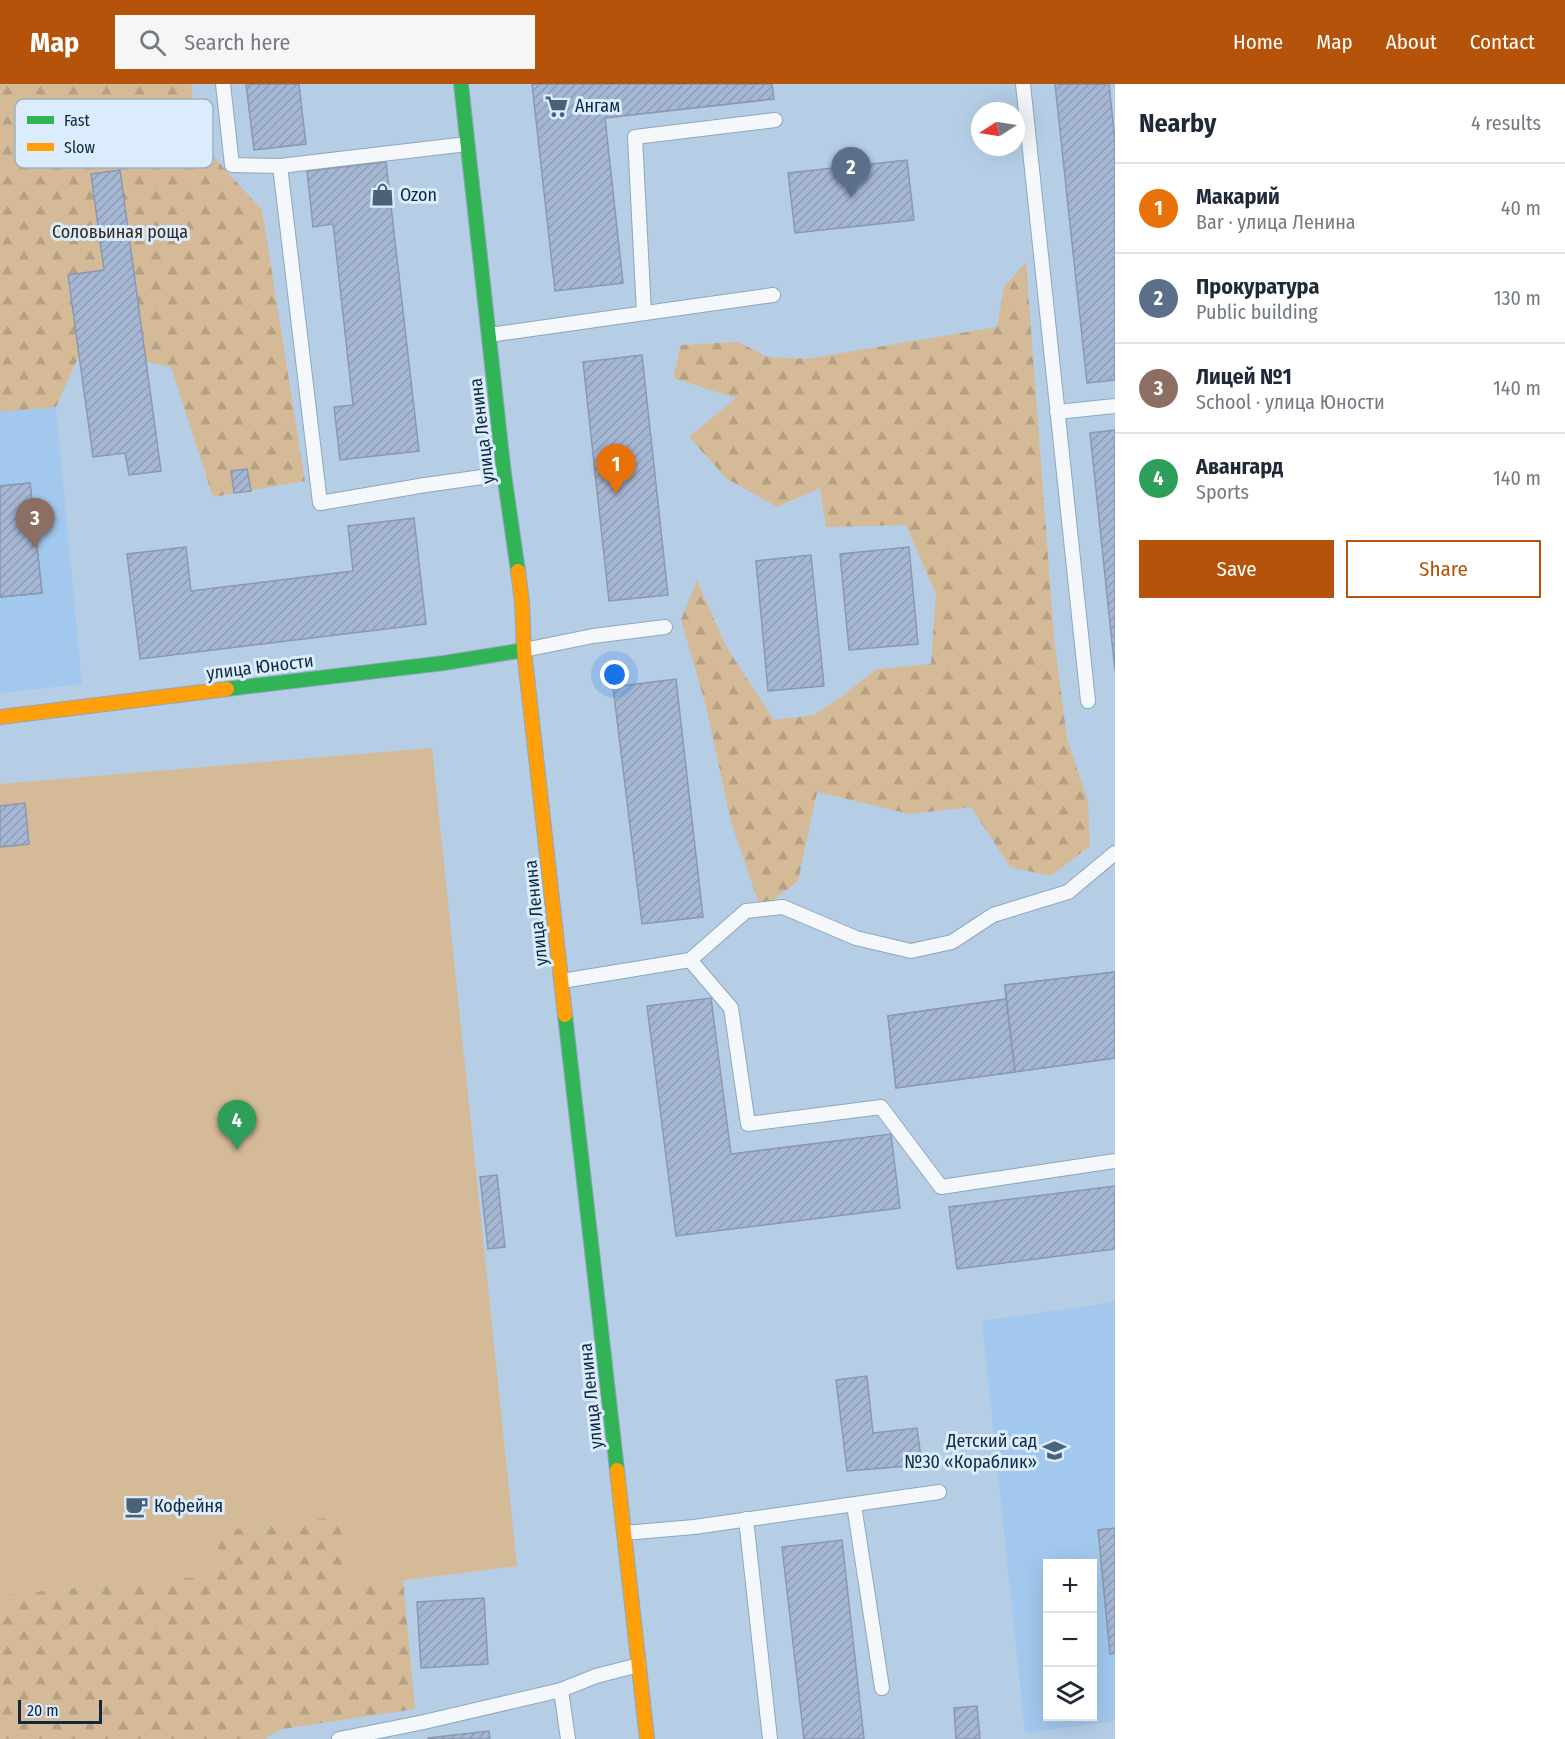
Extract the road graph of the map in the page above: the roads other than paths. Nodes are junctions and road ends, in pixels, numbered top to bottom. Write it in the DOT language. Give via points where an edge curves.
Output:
graph roads {
  1 [pos="223,84"];
  2 [pos="461,84"];
  3 [pos="1023,84"];
  4 [pos="775,120"];
  5 [pos="467,144"];
  6 [pos="280,166"];
  7 [pos="773,295"];
  8 [pos="644,313"];
  9 [pos="489,335"];
  10 [pos="1115,406"];
  11 [pos="1058,412"];
  12 [pos="504,474"];
  13 [pos="665,627"];
  14 [pos="524,650"];
  15 [pos="1088,701"];
  16 [pos="0,717"];
  17 [pos="1115,853"];
  18 [pos="690,960"];
  19 [pos="562,981"];
  20 [pos="1115,1161"];
  21 [pos="939,1492"];
  22 [pos="854,1505"];
  23 [pos="747,1519"];
  24 [pos="624,1533"];
  25 [pos="639,1665"];
  26 [pos="882,1688"];
  27 [pos="561,1690"];
  28 [pos="339,1739"];
  29 [pos="568,1739"];
  30 [pos="647,1739"];
  31 [pos="770,1739"];
  1 -- 6 [label="lane" via="232,165"];
  2 -- 5 [label="main road, улица Ленина"];
  3 -- 11 [label="lane"];
  4 -- 8 [label="lane" via="635,137"];
  5 -- 6 [label="lane"];
  5 -- 9 [label="main road, улица Ленина"];
  6 -- 12 [label="lane" via="320,503"];
  7 -- 8 [label="lane"];
  8 -- 9 [label="lane"];
  9 -- 12 [label="main road, улица Ленина"];
  10 -- 11 [label="lane"];
  11 -- 15 [label="lane"];
  12 -- 14 [label="main road, улица Ленина" via="522,602"];
  13 -- 14 [label="lane"];
  14 -- 16 [label="main road, улица Юности"];
  14 -- 19 [label="main road, улица Ленина"];
  17 -- 18 [label="lane" via="1068,892 993,915 952,942 911,951 856,938 783,907 746,911"];
  18 -- 19 [label="lane"];
  18 -- 20 [label="lane" via="731,1008 748,1124 881,1107 941,1187"];
  19 -- 24 [label="main road, улица Ленина"];
  21 -- 22 [label="lane"];
  22 -- 23 [label="lane"];
  22 -- 26 [label="lane"];
  23 -- 24 [label="lane"];
  23 -- 31 [label="lane"];
  24 -- 25 [label="main road, улица Ленина"];
  25 -- 27 [label="lane"];
  25 -- 30 [label="main road, улица Ленина"];
  27 -- 28 [label="lane"];
  27 -- 29 [label="lane"];
}
